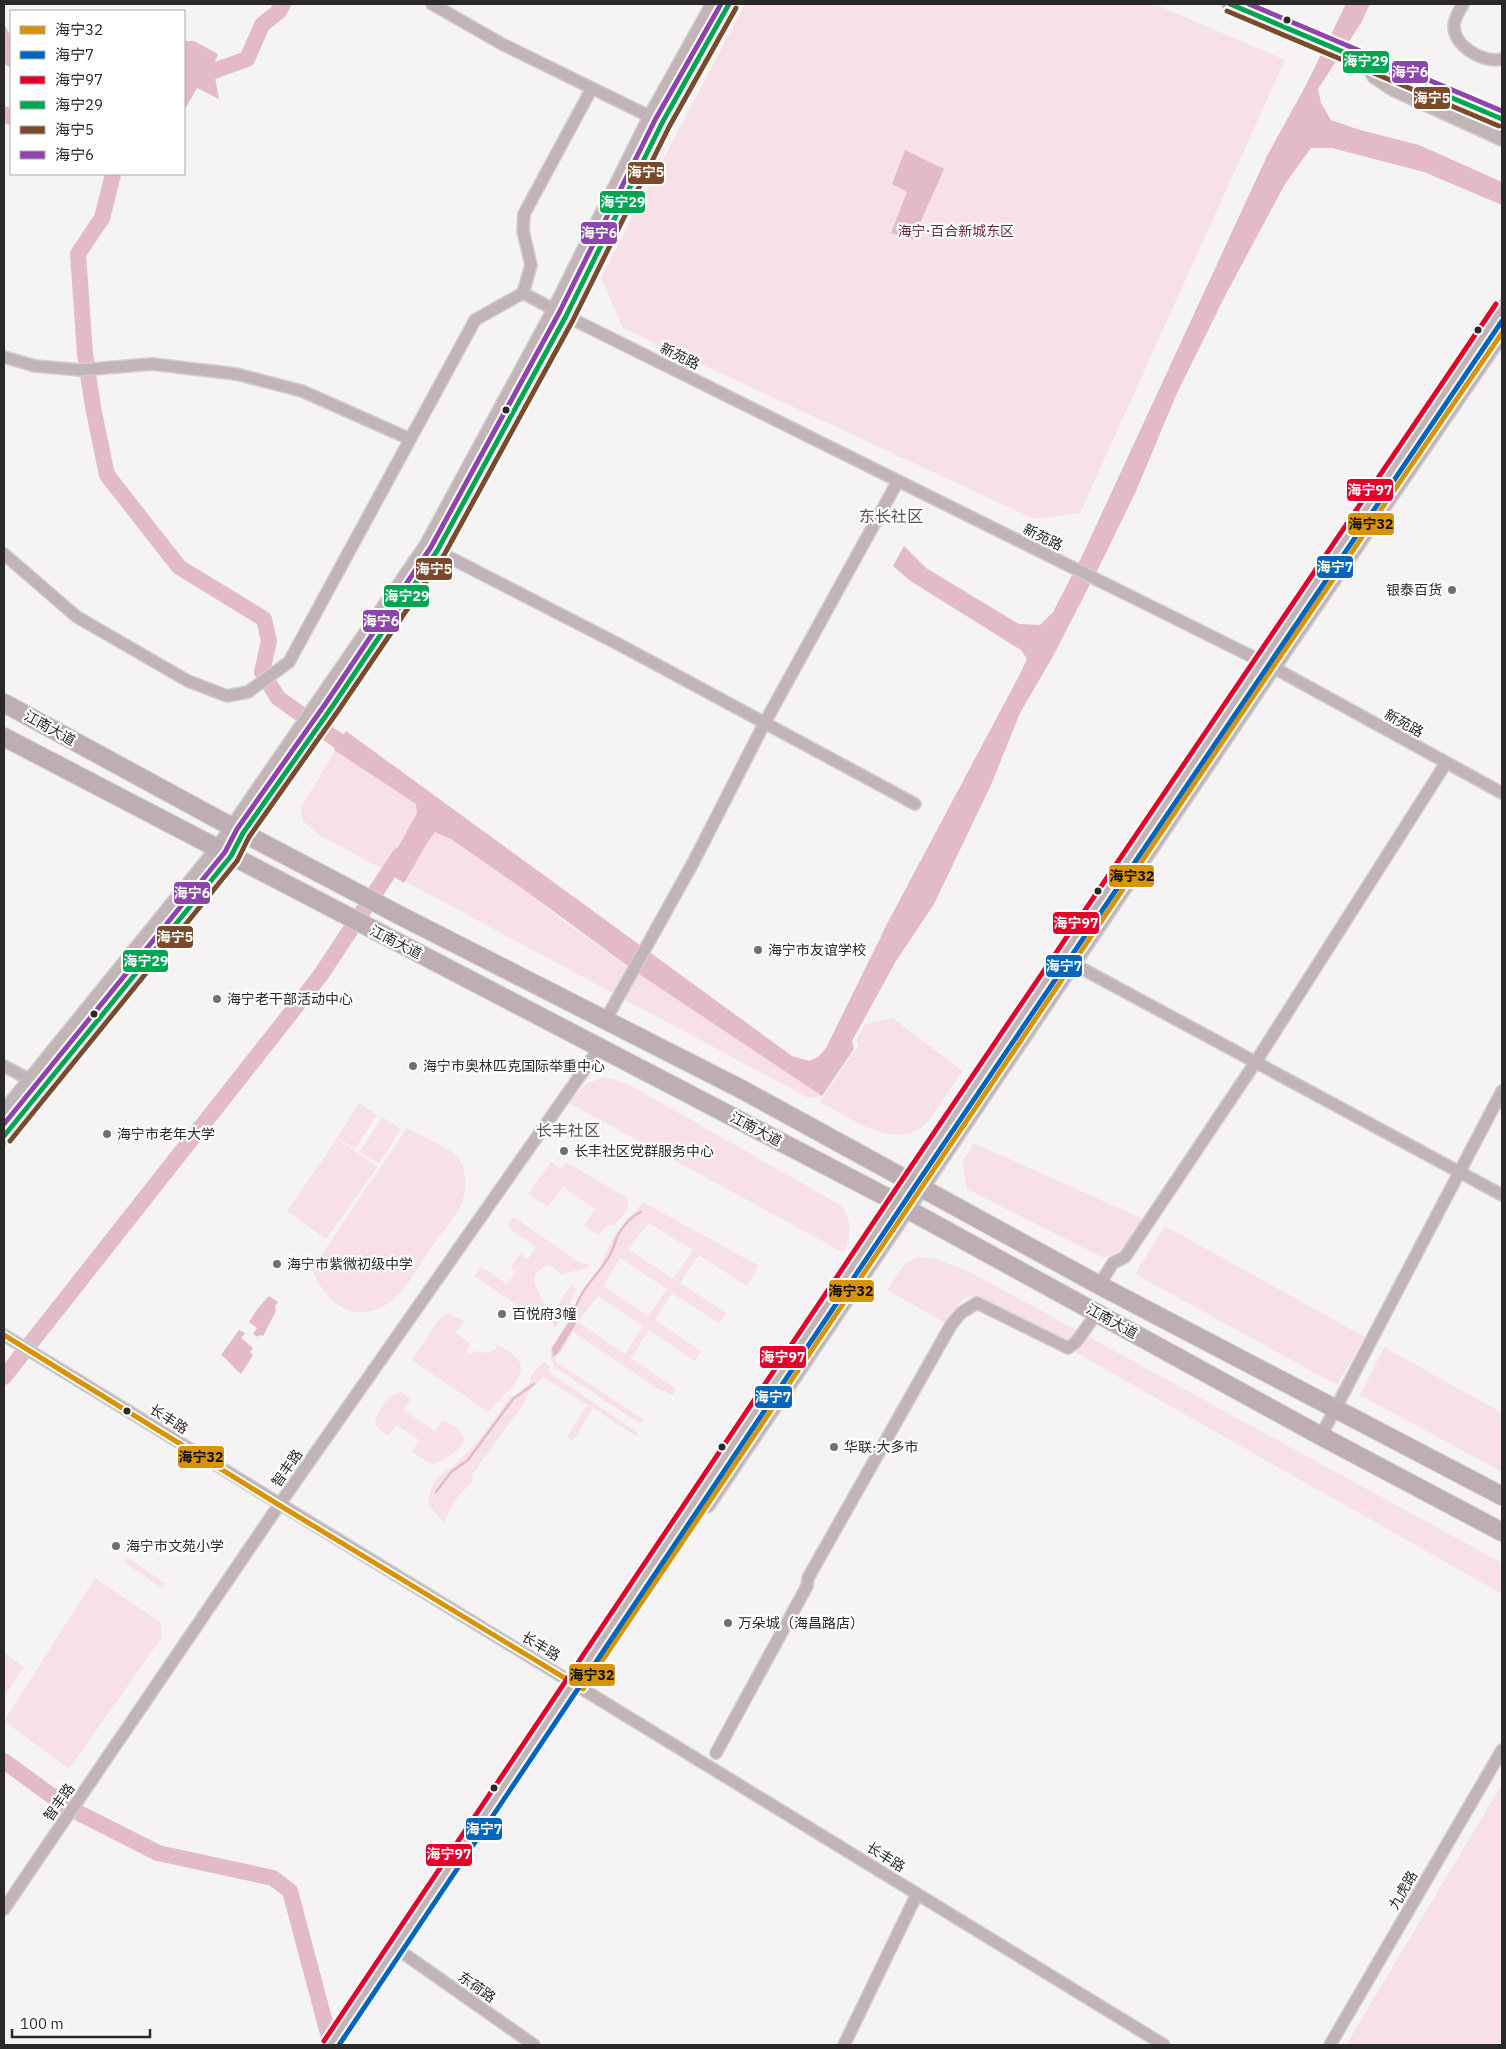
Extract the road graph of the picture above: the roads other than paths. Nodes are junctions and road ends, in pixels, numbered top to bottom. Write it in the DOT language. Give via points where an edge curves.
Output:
graph roads {
  1 [pos="432,4"];
  2 [pos="714,4"];
  3 [pos="730,4"];
  4 [pos="1230,4"];
  5 [pos="1464,4"];
  6 [pos="1502,59"];
  7 [pos="1367,61"];
  8 [pos="592,88"];
  9 [pos="1502,119"];
  10 [pos="657,120"];
  11 [pos="1502,138"];
  12 [pos="524,293"];
  13 [pos="1502,308"];
  14 [pos="560,313"];
  15 [pos="1502,333"];
  16 [pos="4,357"];
  17 [pos="410,439"];
  18 [pos="898,481"];
  19 [pos="437,551"];
  20 [pos="4,554"];
  21 [pos="1268,665"];
  22 [pos="4,702"];
  23 [pos="325,704"];
  24 [pos="764,724"];
  25 [pos="4,737"];
  26 [pos="1446,763"];
  27 [pos="1502,793"];
  28 [pos="915,804"];
  29 [pos="237,830"];
  30 [pos="225,852"];
  31 [pos="1068,961"];
  32 [pos="605,1021"];
  33 [pos="600,1047"];
  34 [pos="1255,1063"];
  35 [pos="4,1066"];
  36 [pos="37,1083"];
  37 [pos="1502,1091"];
  38 [pos="4,1113"];
  39 [pos="4,1136"];
  40 [pos="1460,1173"];
  41 [pos="916,1184"];
  42 [pos="1502,1195"];
  43 [pos="902,1206"];
  44 [pos="1099,1285"];
  45 [pos="1097,1313"];
  46 [pos="4,1335"];
  47 [pos="1336,1409"];
  48 [pos="1321,1436"];
  49 [pos="1502,1496"];
  50 [pos="279,1505"];
  51 [pos="1502,1532"];
  52 [pos="579,1686"];
  53 [pos="1502,1750"];
  54 [pos="716,1753"];
  55 [pos="917,1894"];
  56 [pos="4,1909"];
  57 [pos="403,1953"];
  58 [pos="350,2022"];
  59 [pos="330,2045"];
  60 [pos="338,2045"];
  61 [pos="534,2045"];
  62 [pos="844,2045"];
  63 [pos="1164,2045"];
  64 [pos="1330,2045"];
  1 -- 8 [label="street" via="502,44"];
  2 -- 10 [label="main road"];
  3 -- 10 [label="main road"];
  4 -- 7 [label="main road"];
  5 -- 6 [label="street" via="1458,11 1454,26 1459,39 1477,56 1496,61"];
  7 -- 9 [label="main road"];
  7 -- 11 [label="main road" via="1375,76 1393,88"];
  8 -- 10 [label="street"];
  8 -- 12 [label="street" via="524,214 523,231 531,264"];
  10 -- 14 [label="main road"];
  12 -- 14 [label="street, 新苑路"];
  12 -- 17 [label="street" via="475,320"];
  13 -- 21 [label="main road"];
  14 -- 18 [label="street, 新苑路"];
  14 -- 19 [label="main road"];
  14 -- 23 [label="main road" via="427,546"];
  15 -- 21 [label="main road"];
  16 -- 17 [label="street" via="36,366 80,370 152,364 236,374 302,391"];
  17 -- 20 [label="street" via="289,662 250,691 226,696 188,681 77,617"];
  18 -- 21 [label="street, 新苑路"];
  18 -- 24 [label="street"];
  19 -- 23 [label="main road"];
  19 -- 24 [label="street" via="622,646"];
  21 -- 26 [label="street, 新苑路"];
  21 -- 31 [label="main road"];
  22 -- 29 [label="highway, 江南大道"];
  23 -- 29 [label="main road"];
  24 -- 28 [label="street"];
  24 -- 32 [label="street" via="694,861"];
  25 -- 30 [label="highway, 江南大道"];
  26 -- 27 [label="street, 新苑路"];
  26 -- 34 [label="street"];
  29 -- 30 [label="main road"];
  29 -- 32 [label="highway, 江南大道"];
  30 -- 33 [label="highway, 江南大道"];
  30 -- 36 [label="main road"];
  31 -- 34 [label="street"];
  31 -- 41 [label="main road"];
  32 -- 41 [label="highway, 江南大道" via="741,1089"];
  33 -- 43 [label="highway, 江南大道"];
  33 -- 50 [label="street, 智丰路"];
  34 -- 40 [label="street"];
  34 -- 44 [label="street" via="1125,1257 1113,1263"];
  35 -- 36 [label="street"];
  36 -- 38 [label="main road"];
  36 -- 39 [label="main road"];
  37 -- 40 [label="street"];
  40 -- 42 [label="street"];
  40 -- 47 [label="street"];
  41 -- 43 [label="main road"];
  41 -- 44 [label="highway, 江南大道"];
  43 -- 45 [label="highway, 江南大道"];
  43 -- 52 [label="main road"];
  44 -- 47 [label="highway, 江南大道"];
  45 -- 48 [label="highway, 江南大道"];
  45 -- 54 [label="street" via="1068,1348 977,1304 951,1325 808,1578 807,1586"];
  46 -- 50 [label="street, 长丰路"];
  47 -- 48 [label="street"];
  47 -- 49 [label="highway, 江南大道"];
  48 -- 51 [label="highway, 江南大道"];
  50 -- 52 [label="street, 长丰路"];
  50 -- 56 [label="street, 智丰路"];
  52 -- 55 [label="street, 长丰路"];
  52 -- 57 [label="main road"];
  52 -- 58 [label="main road"];
  53 -- 64 [label="street, 九虎路"];
  55 -- 62 [label="street"];
  55 -- 63 [label="street, 长丰路"];
  57 -- 58 [label="main road"];
  57 -- 61 [label="street, 东荷路"];
  58 -- 59 [label="main road"];
  58 -- 60 [label="main road"];
}
